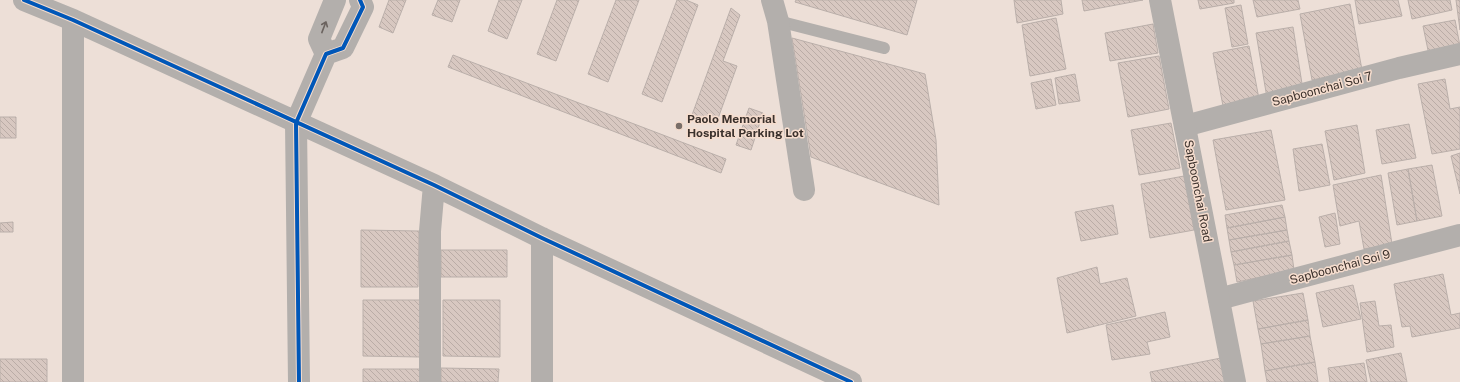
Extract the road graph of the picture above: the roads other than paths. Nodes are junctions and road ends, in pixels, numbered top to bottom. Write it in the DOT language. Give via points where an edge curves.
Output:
graph roads {
  1 [pos="24,0"];
  2 [pos="335,0"];
  3 [pos="360,0"];
  4 [pos="772,0"];
  5 [pos="1160,0"];
  6 [pos="73,20"];
  7 [pos="778,21"];
  8 [pos="884,48"];
  9 [pos="326,54"];
  10 [pos="1460,54"];
  11 [pos="296,123"];
  12 [pos="1185,126"];
  13 [pos="434,185"];
  14 [pos="804,190"];
  15 [pos="1460,235"];
  16 [pos="542,238"];
  17 [pos="1219,299"];
  18 [pos="73,382"];
  19 [pos="299,382"];
  20 [pos="430,382"];
  21 [pos="542,382"];
  22 [pos="852,382"];
  23 [pos="1235,382"];
  1 -- 6 [label="street"];
  9 -- 2 [label="street, one-way" via="319,39"];
  3 -- 9 [label="street" via="363,7 343,48"];
  4 -- 7 [label="street"];
  5 -- 12 [label="street, Sapboonchai Road"];
  6 -- 11 [label="street"];
  6 -- 18 [label="street"];
  7 -- 8 [label="lane"];
  7 -- 14 [label="street"];
  9 -- 11 [label="street"];
  10 -- 12 [label="street, Sapboonchai Soi 7"];
  11 -- 13 [label="street"];
  11 -- 19 [label="street"];
  12 -- 17 [label="street, Sapboonchai Road"];
  13 -- 16 [label="street"];
  13 -- 20 [label="street" via="431,215"];
  15 -- 17 [label="street, Sapboonchai Soi 9"];
  16 -- 21 [label="street"];
  16 -- 22 [label="street"];
  17 -- 23 [label="street, Sapboonchai Road"];
}
